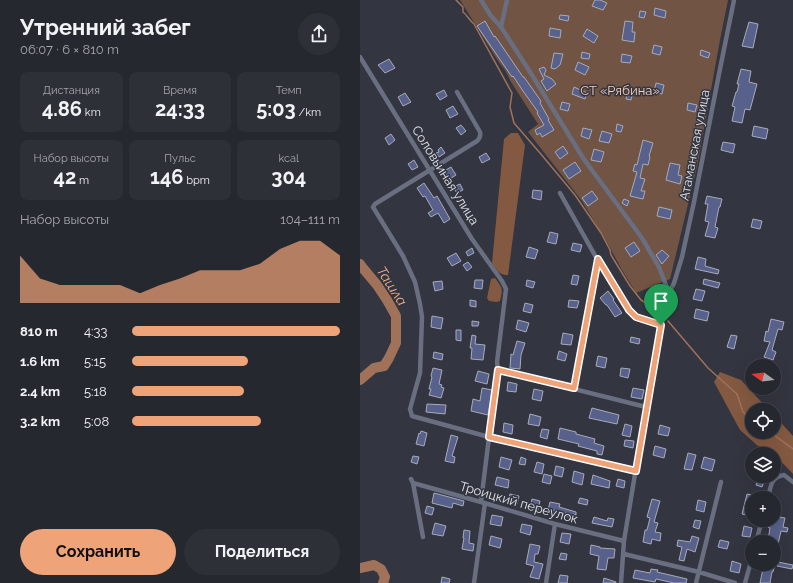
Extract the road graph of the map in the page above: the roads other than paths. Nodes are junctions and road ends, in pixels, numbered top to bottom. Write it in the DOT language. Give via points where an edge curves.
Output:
graph roads {
  1 [pos="481,0"];
  2 [pos="507,0"];
  3 [pos="734,0"];
  4 [pos="501,27"];
  5 [pos="360,57"];
  6 [pos="457,92"];
  7 [pos="430,170"];
  8 [pos="560,193"];
  9 [pos="598,259"];
  10 [pos="669,293"];
  11 [pos="661,325"];
  12 [pos="498,370"];
  13 [pos="574,388"];
  14 [pos="646,407"];
  15 [pos="489,437"];
  16 [pos="636,471"];
  17 [pos="721,482"];
  18 [pos="793,482"];
  19 [pos="770,491"];
  20 [pos="483,502"];
  21 [pos="555,524"];
  22 [pos="423,537"];
  23 [pos="624,541"];
  24 [pos="624,554"];
  25 [pos="749,571"];
  26 [pos="699,572"];
  27 [pos="474,583"];
  28 [pos="546,583"];
  29 [pos="621,583"];
  30 [pos="696,583"];
  31 [pos="735,583"];
  32 [pos="746,583"];
  1 -- 4 [label="street"];
  2 -- 4 [label="street"];
  3 -- 10 [label="street, Атаманская улица" via="694,202 680,263"];
  4 -- 10 [label="street" via="583,158 642,238 659,267"];
  5 -- 7 [label="street, Соловьиная улица"];
  6 -- 7 [label="street" via="480,136 477,141"];
  7 -- 12 [label="street, Соловьиная улица" via="472,239 506,288"];
  7 -- 15 [label="street" via="373,207 403,256 415,282 420,304 420,373 410,409 412,416"];
  8 -- 9 [label="street"];
  9 -- 11 [label="street" via="629,310 636,317"];
  9 -- 13 [label="street"];
  10 -- 11 [label="street, Атаманская улица"];
  11 -- 14 [label="street"];
  12 -- 13 [label="street"];
  12 -- 15 [label="street, Соловьиная улица"];
  13 -- 14 [label="street"];
  14 -- 16 [label="street"];
  15 -- 16 [label="street"];
  15 -- 20 [label="street, Соловьиная улица"];
  16 -- 23 [label="street"];
  17 -- 26 [label="street"];
  18 -- 19 [label="street" via="784,475 778,476 772,481"];
  20 -- 21 [label="street, Троицкий переулок"];
  20 -- 22 [label="street, Троицкий переулок" via="412,481"];
  20 -- 27 [label="street, Соловьиная улица"];
  21 -- 23 [label="street, Троицкий переулок"];
  21 -- 28 [label="street"];
  23 -- 24 [label="street"];
  24 -- 26 [label="street"];
  24 -- 29 [label="street"];
  25 -- 32 [label="street"];
  26 -- 30 [label="street"];
  26 -- 31 [label="street"];
}
